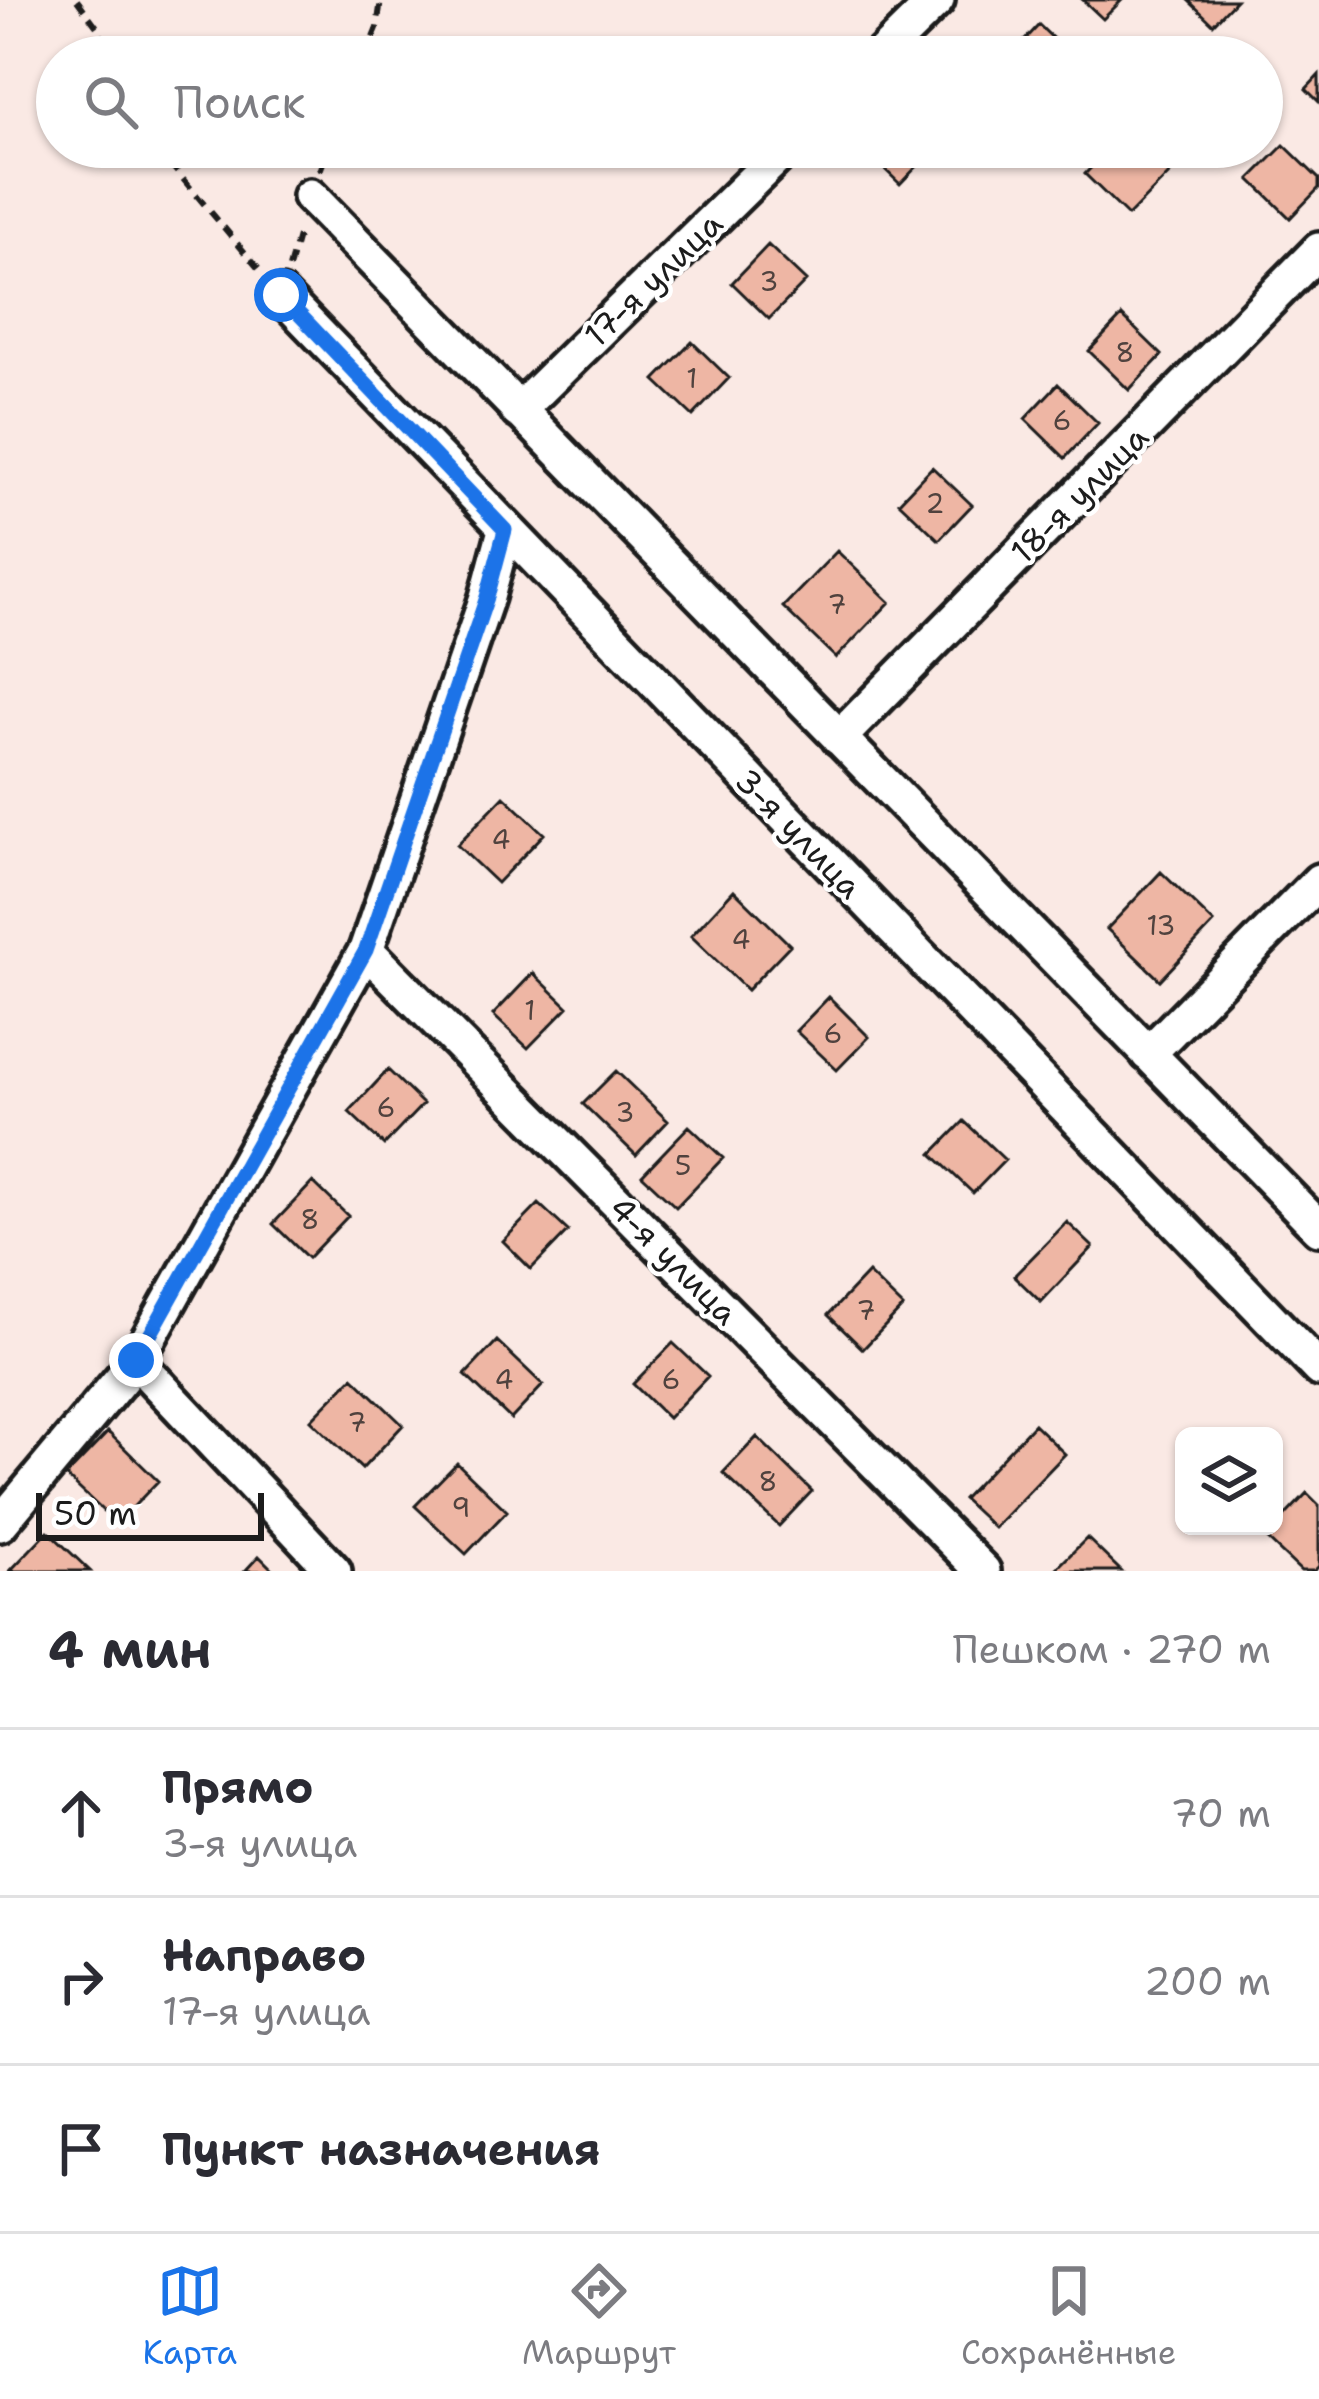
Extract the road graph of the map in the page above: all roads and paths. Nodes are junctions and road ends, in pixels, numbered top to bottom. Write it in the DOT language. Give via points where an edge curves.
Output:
graph roads {
  1 [pos="76,0"];
  2 [pos="381,0"];
  3 [pos="938,0"];
  4 [pos="102,36"];
  5 [pos="374,36"];
  6 [pos="901,36"];
  7 [pos="174,168"];
  8 [pos="767,168"];
  9 [pos="310,196"];
  10 [pos="1319,250"];
  11 [pos="281,295"];
  12 [pos="518,411"];
  13 [pos="505,530"];
  14 [pos="839,738"];
  15 [pos="1319,881"];
  16 [pos="366,950"];
  17 [pos="1148,1054"];
  18 [pos="1319,1228"];
  19 [pos="136,1360"];
  20 [pos="1319,1370"];
  21 [pos="0,1524"];
  22 [pos="334,1571"];
  23 [pos="982,1571"];
  1 -- 4 [label="path"];
  2 -- 5 [label="path"];
  3 -- 6 [label="street"];
  7 -- 11 [label="path"];
  8 -- 12 [label="street, 17-я улица"];
  9 -- 12 [label="street"];
  10 -- 14 [label="street, 18-я улица"];
  11 -- 13 [label="street, 3-я улица"];
  12 -- 14 [label="street"];
  13 -- 16 [label="street"];
  13 -- 20 [label="street, 3-я улица"];
  14 -- 17 [label="street"];
  15 -- 17 [label="street"];
  16 -- 19 [label="street"];
  16 -- 23 [label="street, 4-я улица"];
  17 -- 18 [label="street"];
  19 -- 21 [label="street"];
  19 -- 22 [label="street"];
}
